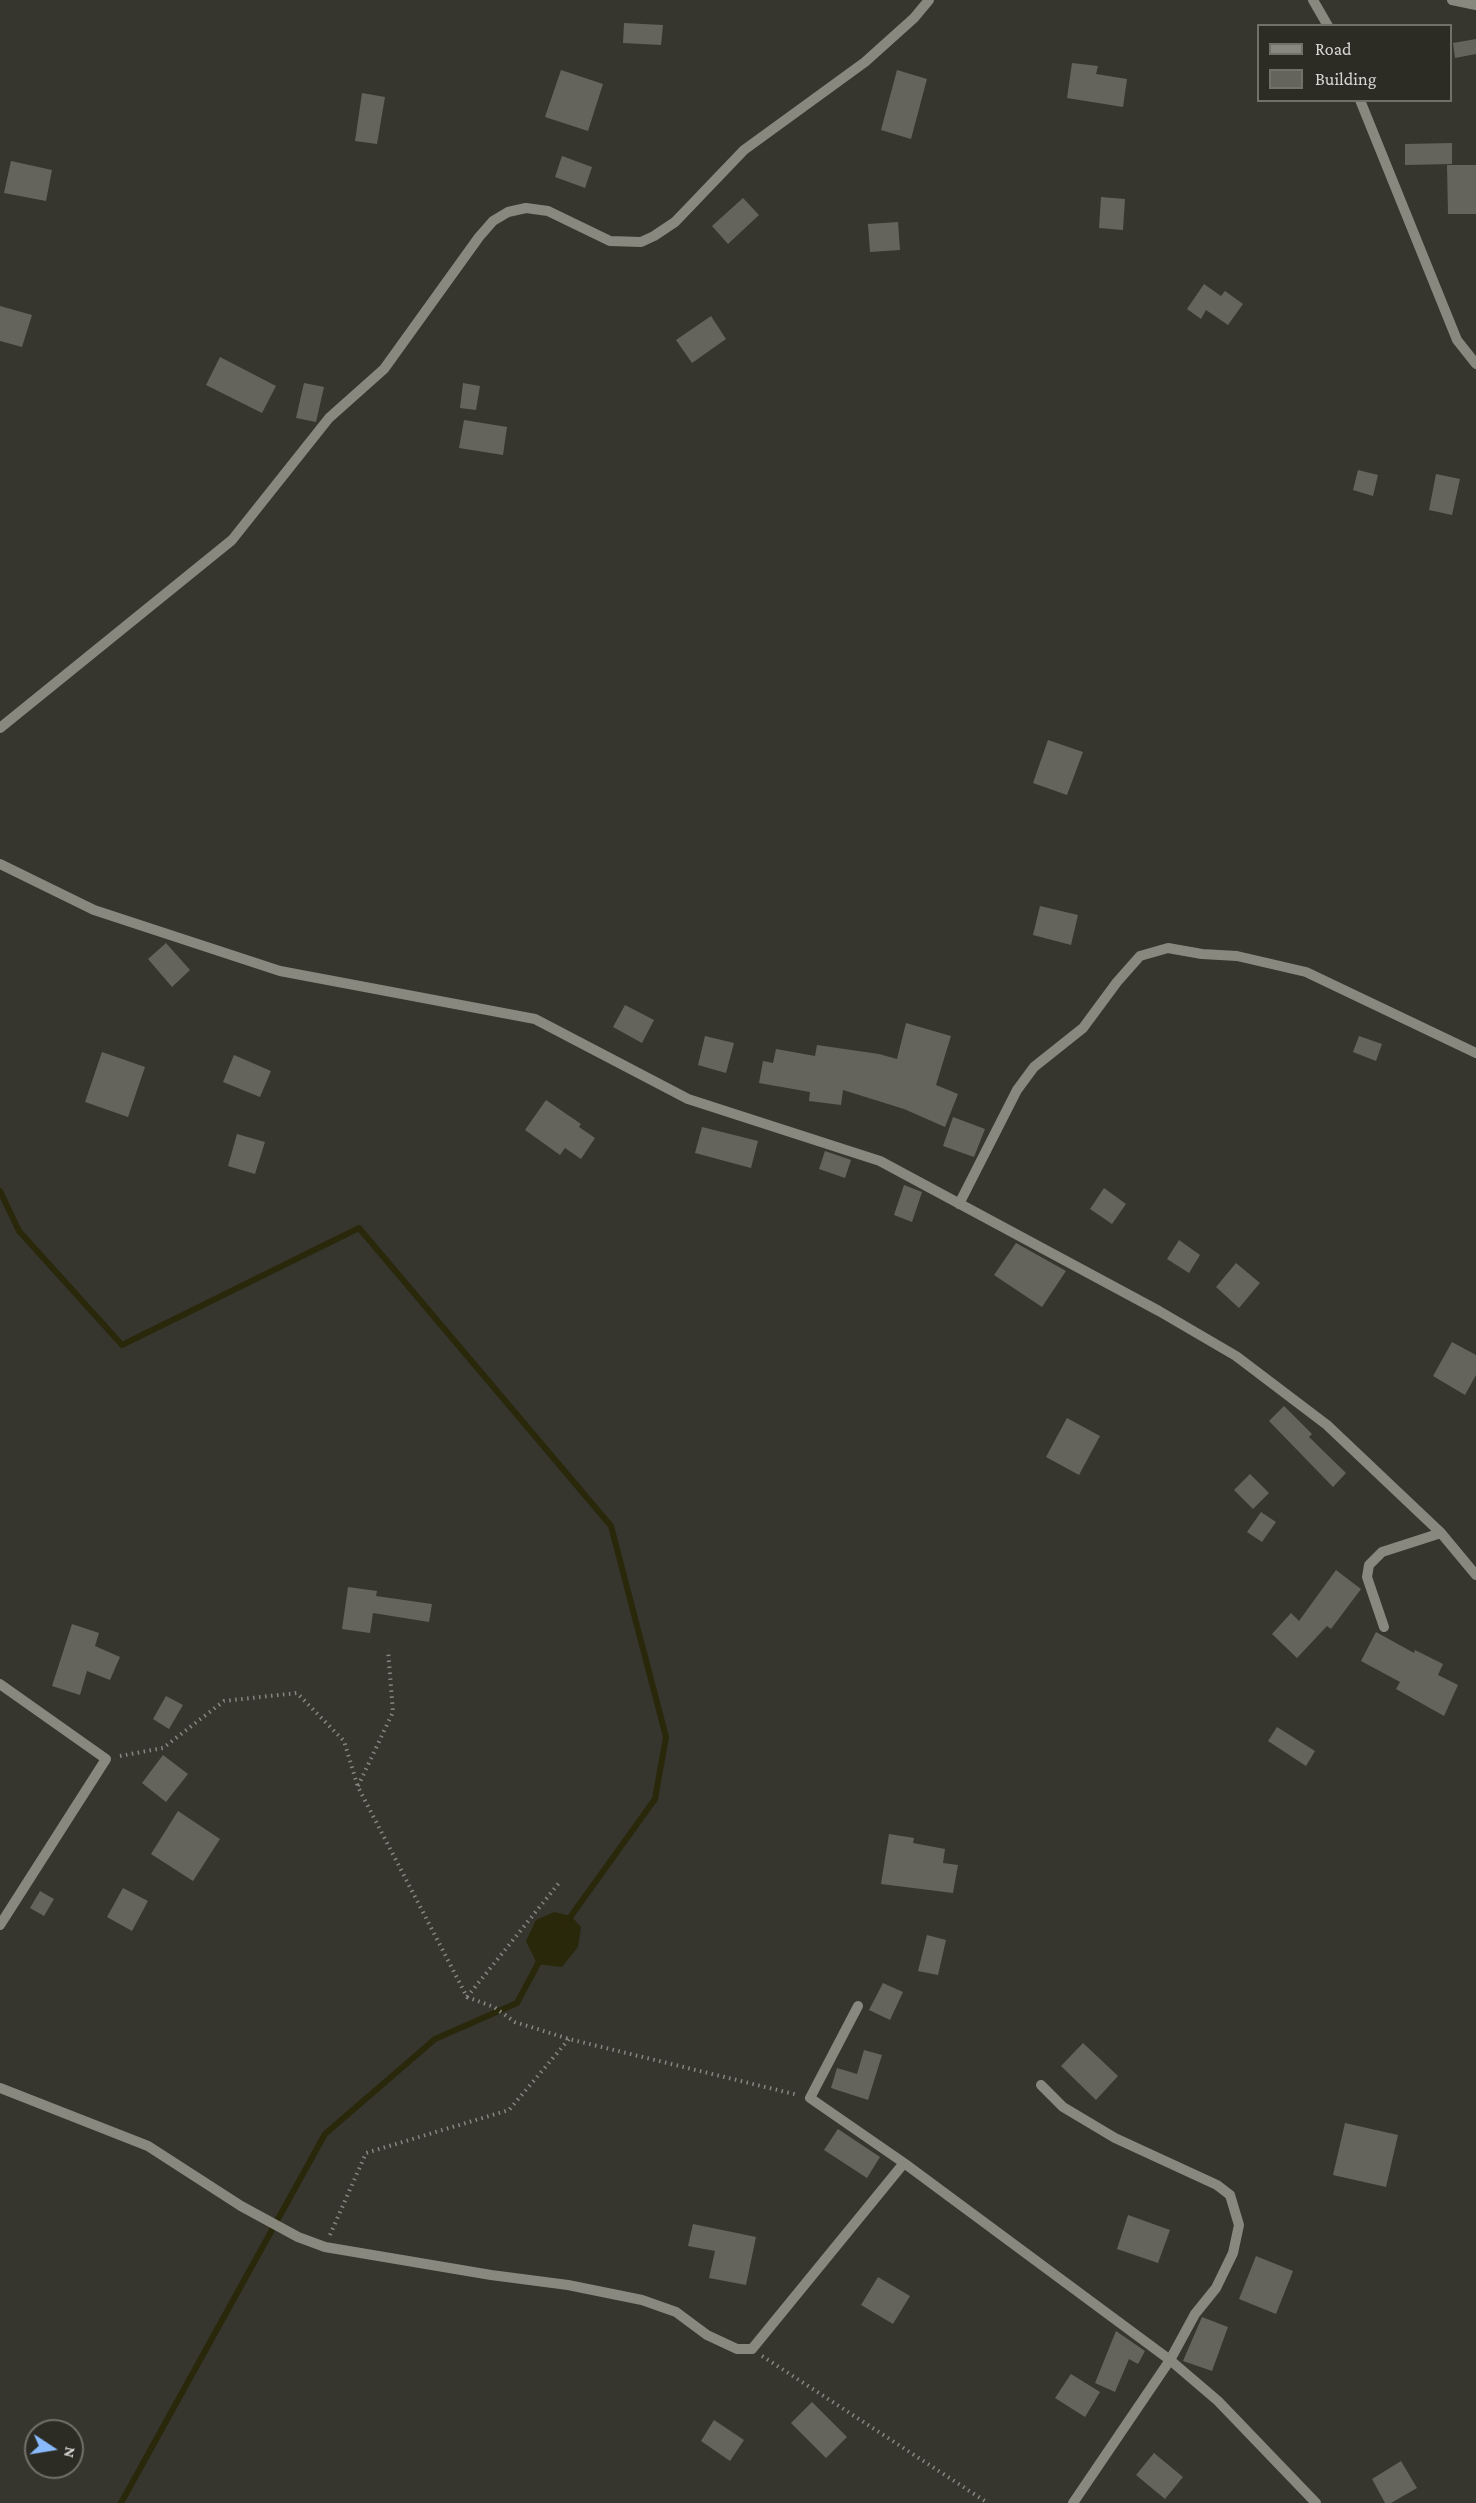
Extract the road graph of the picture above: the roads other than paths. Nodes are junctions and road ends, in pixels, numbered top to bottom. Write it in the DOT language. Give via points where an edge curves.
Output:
graph roads {
  1 [pos="929,0"];
  2 [pos="1313,0"];
  3 [pos="1452,0"];
  4 [pos="1476,4"];
  5 [pos="1327,24"];
  6 [pos="1360,102"];
  7 [pos="1476,364"];
  8 [pos="0,728"];
  9 [pos="0,864"];
  10 [pos="1476,1053"];
  11 [pos="959,1204"];
  12 [pos="1441,1533"];
  13 [pos="1476,1575"];
  14 [pos="1384,1627"];
  15 [pos="0,1684"];
  16 [pos="0,1925"];
  17 [pos="858,2006"];
  18 [pos="1041,2085"];
  19 [pos="0,2088"];
  20 [pos="904,2163"];
  21 [pos="1170,2360"];
  22 [pos="1073,2503"];
  23 [pos="1316,2503"];
  1 -- 8 [label="street" via="865,62 744,150 675,222 654,236 640,242 610,241 548,211 526,208 493,221 384,369 328,418 232,540"];
  2 -- 5 [label="street"];
  3 -- 4 [label="street"];
  6 -- 7 [label="street" via="1457,340"];
  9 -- 11 [label="street" via="94,910 280,971 535,1018 688,1099 880,1161"];
  10 -- 11 [label="street" via="1306,972 1237,956 1168,948 1140,956 1083,1028 1034,1067 1017,1090"];
  11 -- 12 [label="street" via="1236,1356 1327,1425"];
  12 -- 13 [label="street"];
  12 -- 14 [label="street" via="1382,1552 1369,1565 1367,1577"];
  15 -- 16 [label="street" via="106,1759"];
  17 -- 20 [label="street" via="810,2098"];
  18 -- 21 [label="street" via="1063,2107 1115,2139 1216,2185 1233,2201 1239,2225 1233,2253 1216,2288 1195,2314"];
  19 -- 20 [label="street" via="148,2146 242,2206 325,2247 568,2284 642,2300 676,2312 707,2335 737,2349 752,2349"];
  20 -- 21 [label="street"];
  21 -- 22 [label="street"];
  21 -- 23 [label="street" via="1218,2401"];
}
